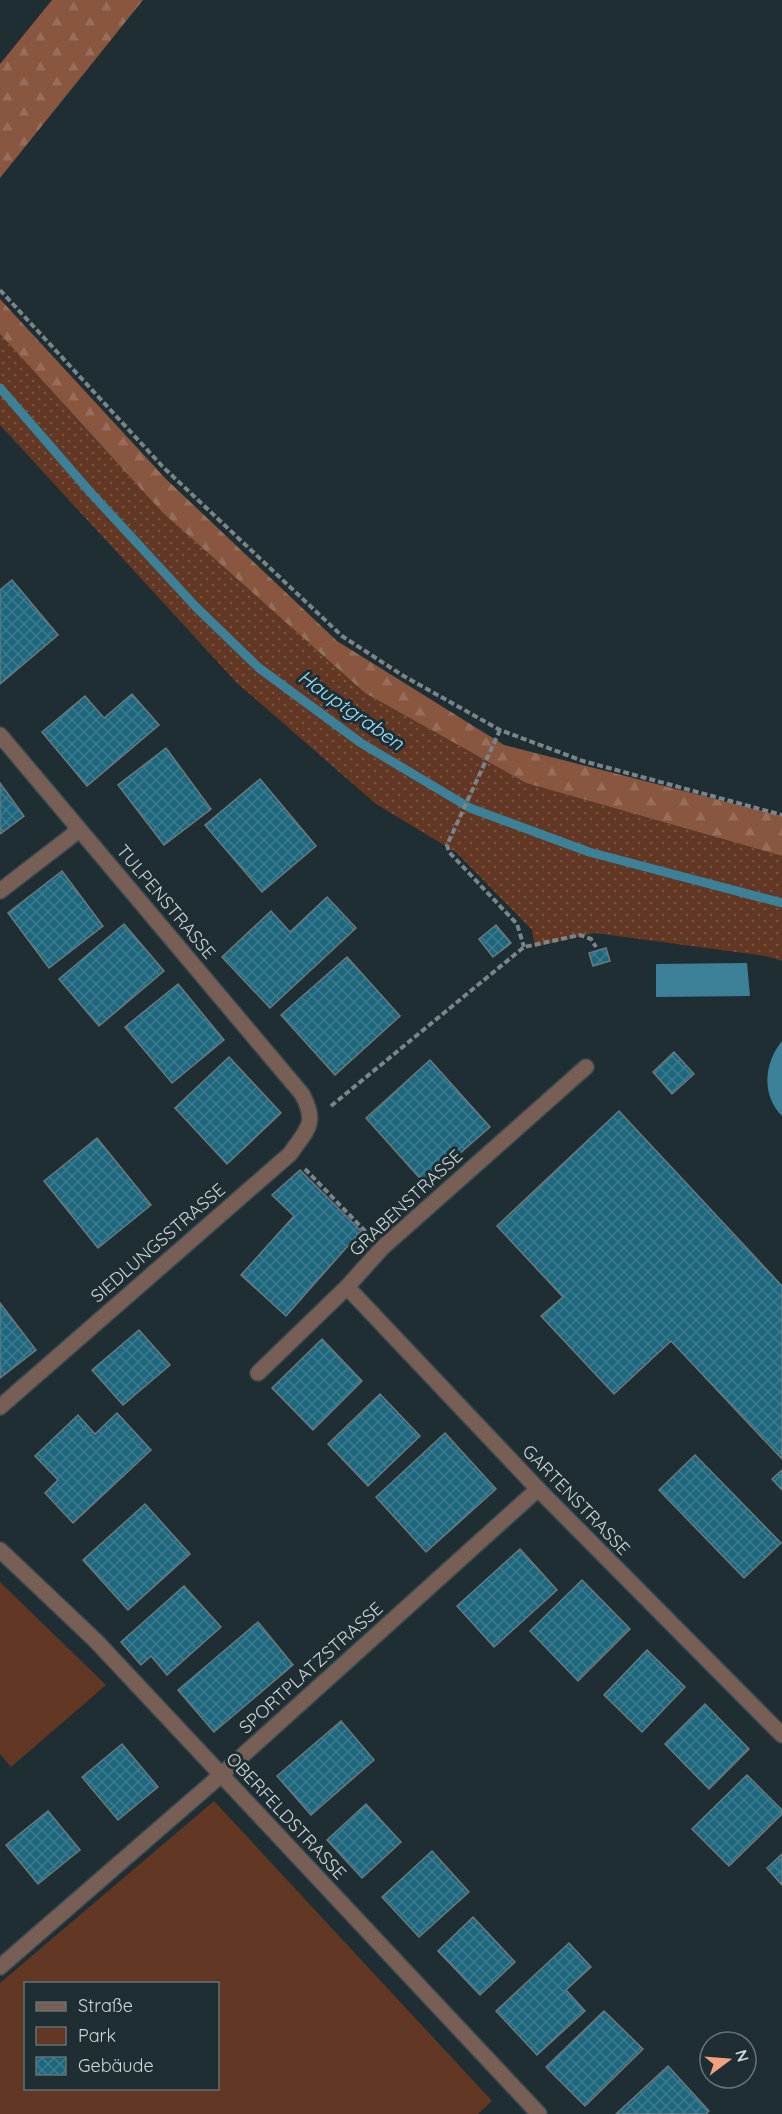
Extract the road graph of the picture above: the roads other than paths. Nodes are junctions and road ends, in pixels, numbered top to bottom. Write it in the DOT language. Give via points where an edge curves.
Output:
graph roads {
  1 [pos="0,735"];
  2 [pos="76,826"];
  3 [pos="0,891"];
  4 [pos="586,1067"];
  5 [pos="310,1124"];
  6 [pos="347,1287"];
  7 [pos="258,1373"];
  8 [pos="0,1407"];
  9 [pos="538,1489"];
  10 [pos="0,1550"];
  11 [pos="782,1735"];
  12 [pos="221,1775"];
  13 [pos="0,1967"];
  14 [pos="539,2114"];
  1 -- 2 [label="street, TULPENSTRASSE"];
  2 -- 3 [label="street" via="74,834"];
  2 -- 5 [label="street, TULPENSTRASSE" via="302,1094 311,1111"];
  4 -- 6 [label="street, GRABENSTRASSE" via="382,1248"];
  5 -- 8 [label="street, SIEDLUNGSSTRASSE" via="290,1154"];
  6 -- 7 [label="street, GRABENSTRASSE"];
  6 -- 9 [label="street, GARTENSTRASSE"];
  9 -- 11 [label="street, GARTENSTRASSE"];
  9 -- 12 [label="street, SPORTPLATZSTRASSE"];
  10 -- 12 [label="street, OBERFELDSTRASSE" via="96,1641"];
  12 -- 13 [label="street, SPORTPLATZSTRASSE"];
  12 -- 14 [label="street, OBERFELDSTRASSE"];
}
